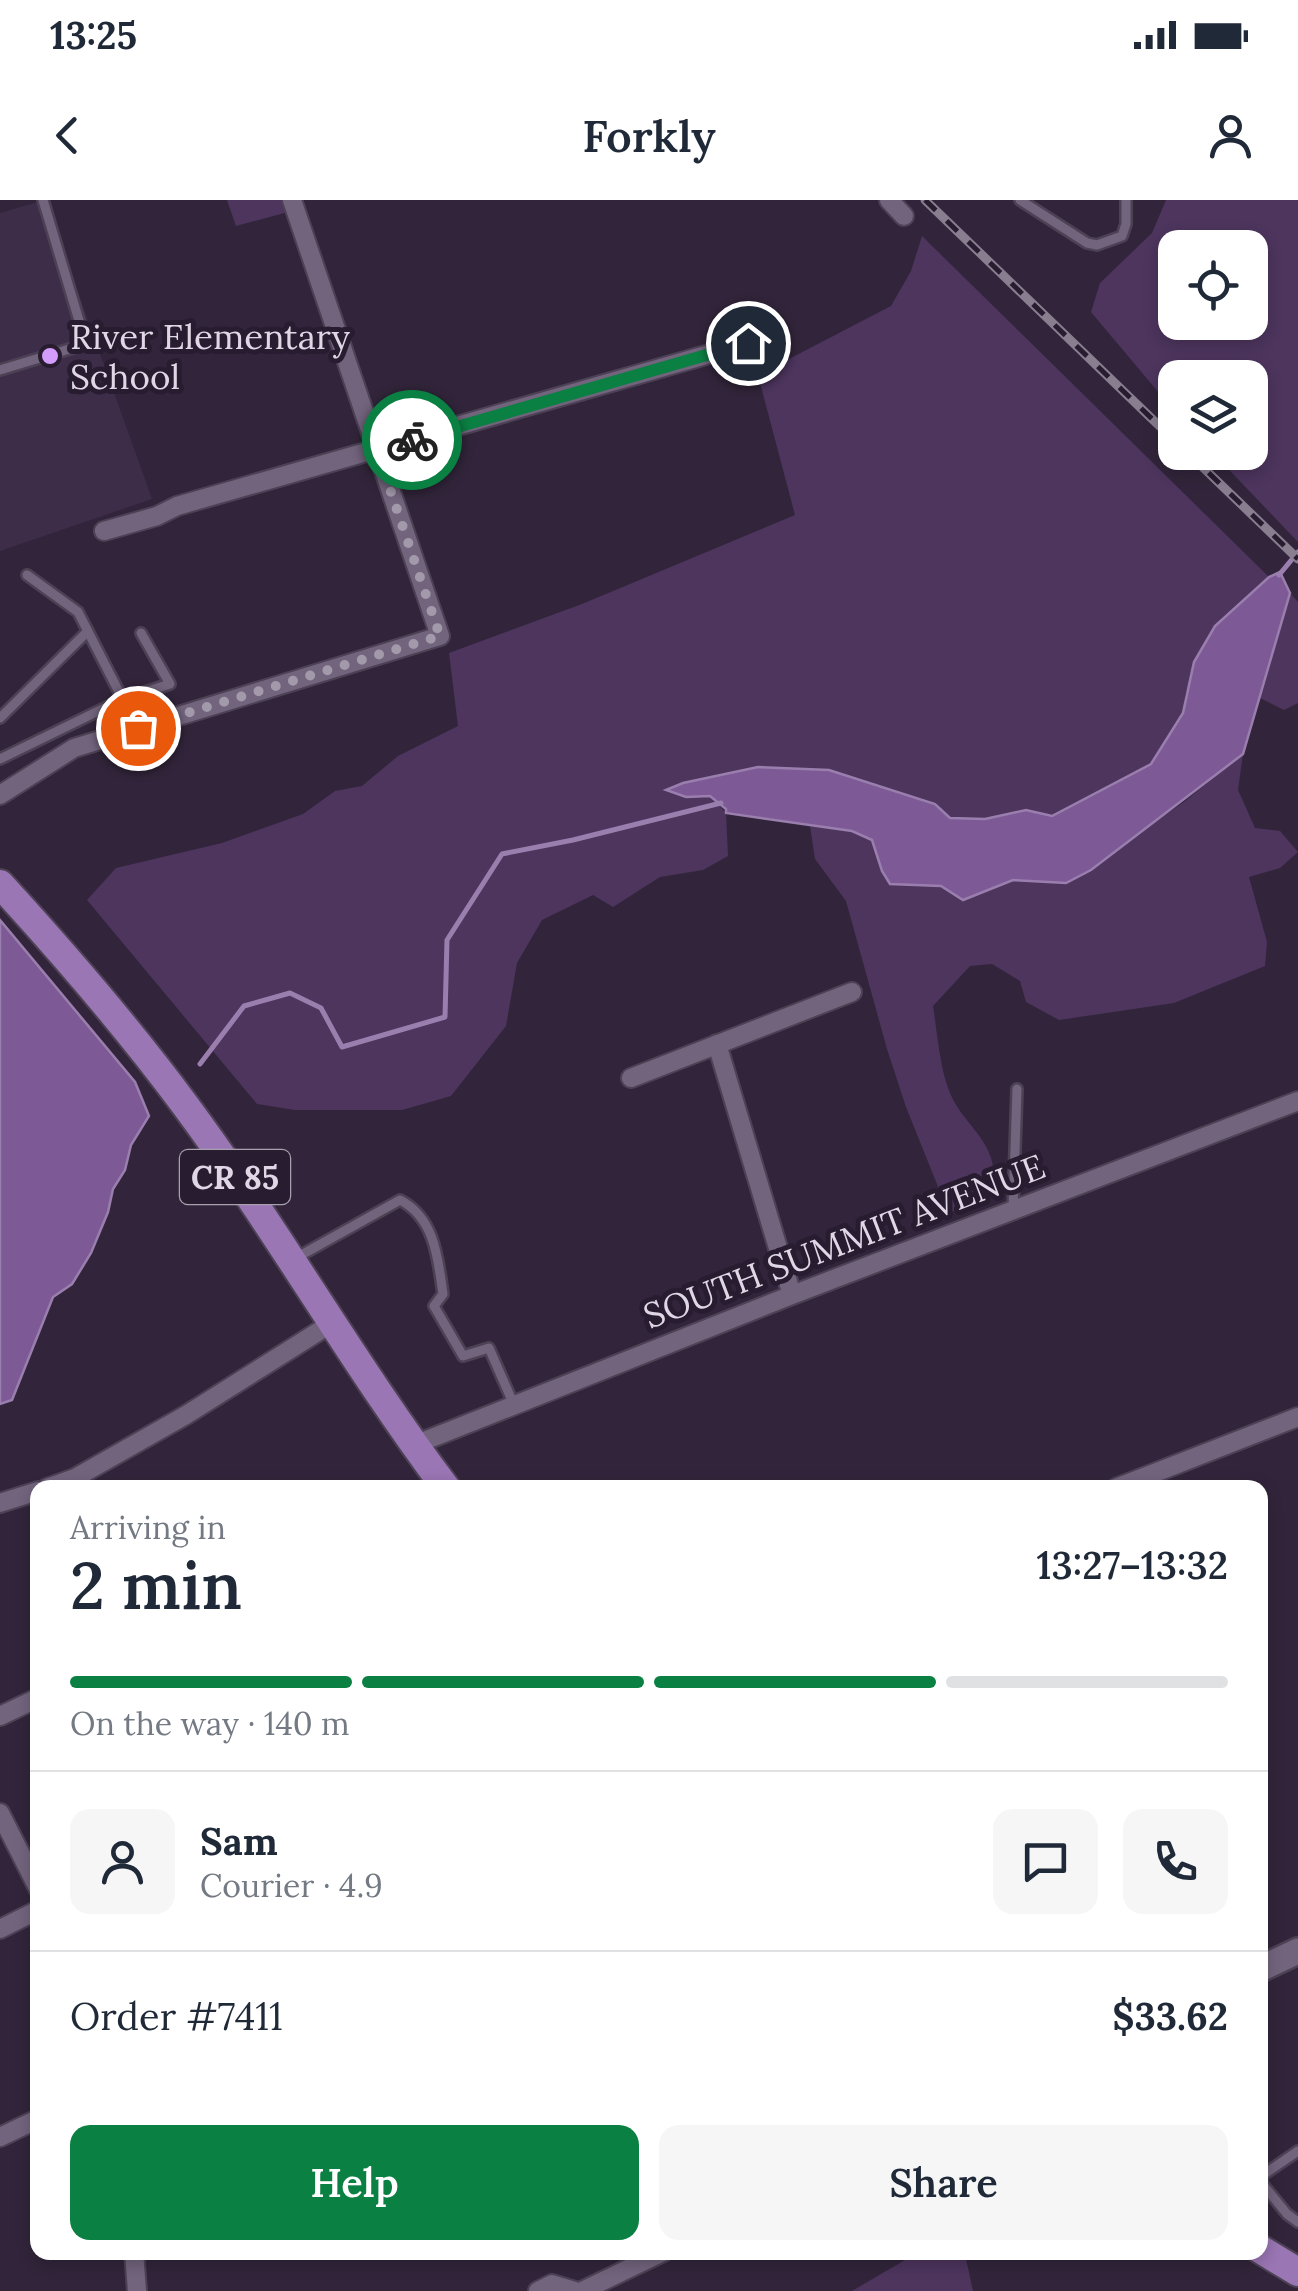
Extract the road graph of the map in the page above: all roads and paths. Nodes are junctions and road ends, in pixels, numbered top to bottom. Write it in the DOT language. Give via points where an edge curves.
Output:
graph roads {
  1 [pos="43,200"];
  2 [pos="292,200"];
  3 [pos="889,200"];
  4 [pos="1020,200"];
  5 [pos="1126,200"];
  6 [pos="904,216"];
  7 [pos="748,343"];
  8 [pos="0,370"];
  9 [pos="377,451"];
  10 [pos="104,531"];
  11 [pos="27,575"];
  12 [pos="88,631"];
  13 [pos="141,633"];
  14 [pos="123,699"];
  15 [pos="0,718"];
  16 [pos="138,728"];
  17 [pos="0,759"];
  18 [pos="0,795"];
  19 [pos="0,884"];
  20 [pos="852,992"];
  21 [pos="716,1044"];
  22 [pos="630,1078"];
  23 [pos="1017,1089"];
  24 [pos="1298,1101"];
  25 [pos="1013,1210"];
  26 [pos="290,1261"];
  27 [pos="792,1295"];
  28 [pos="332,1322"];
  29 [pos="514,1405"];
  30 [pos="1298,1417"];
  31 [pos="414,1445"];
  32 [pos="69,1480"];
  33 [pos="440,1480"];
  34 [pos="1137,1480"];
  35 [pos="30,1493"];
  36 [pos="0,1503"];
  37 [pos="30,1702"];
  38 [pos="0,1716"];
  39 [pos="0,1813"];
  40 [pos="30,1872"];
  41 [pos="30,1914"];
  42 [pos="0,1928"];
  43 [pos="1298,1951"];
  44 [pos="1268,1965"];
  45 [pos="30,2123"];
  46 [pos="0,2137"];
  47 [pos="1298,2151"];
  48 [pos="1268,2173"];
  49 [pos="1268,2189"];
  50 [pos="1298,2222"];
  51 [pos="1268,2254"];
  52 [pos="135,2260"];
  53 [pos="646,2260"];
  54 [pos="1298,2272"];
  55 [pos="137,2291"];
  56 [pos="538,2291"];
  57 [pos="578,2291"];
  1 -- 8 [label="lane" via="86,344"];
  2 -- 9 [label="street"];
  3 -- 6 [label="street"];
  4 -- 5 [label="lane" via="1097,245 1122,236"];
  7 -- 9 [label="street"];
  9 -- 10 [label="street"];
  9 -- 16 [label="street" via="440,636"];
  11 -- 12 [label="lane" via="78,612"];
  12 -- 14 [label="lane"];
  12 -- 15 [label="lane"];
  13 -- 14 [label="lane" via="170,684"];
  14 -- 16 [label="lane"];
  14 -- 17 [label="lane"];
  16 -- 18 [label="street" via="74,748"];
  19 -- 26 [label="main road, CR 85" via="186,1106"];
  20 -- 21 [label="street"];
  21 -- 22 [label="street"];
  21 -- 27 [label="street"];
  23 -- 25 [label="lane"];
  24 -- 25 [label="street, SOUTH SUMMIT AVENUE"];
  25 -- 27 [label="street, SOUTH SUMMIT AVENUE"];
  26 -- 28 [label="main road, CR 85"];
  26 -- 29 [label="lane" via="400,1200 417,1209 437,1248 443,1294 434,1306 463,1356 489,1348"];
  27 -- 29 [label="street, SOUTH SUMMIT AVENUE"];
  28 -- 31 [label="main road, CR 85"];
  28 -- 32 [label="street"];
  29 -- 31 [label="street, SOUTH SUMMIT AVENUE"];
  30 -- 34 [label="street"];
  31 -- 33 [label="main road, CR 85"];
  35 -- 36 [label="street"];
  37 -- 38 [label="street"];
  39 -- 40 [label="street"];
  41 -- 42 [label="street"];
  43 -- 44 [label="street"];
  45 -- 46 [label="street"];
  47 -- 48 [label="lane"];
  49 -- 50 [label="lane"];
  51 -- 54 [label="main road"];
  52 -- 55 [label="street"];
  53 -- 57 [label="street"];
  56 -- 57 [label="street" via="552,2284"];
}
